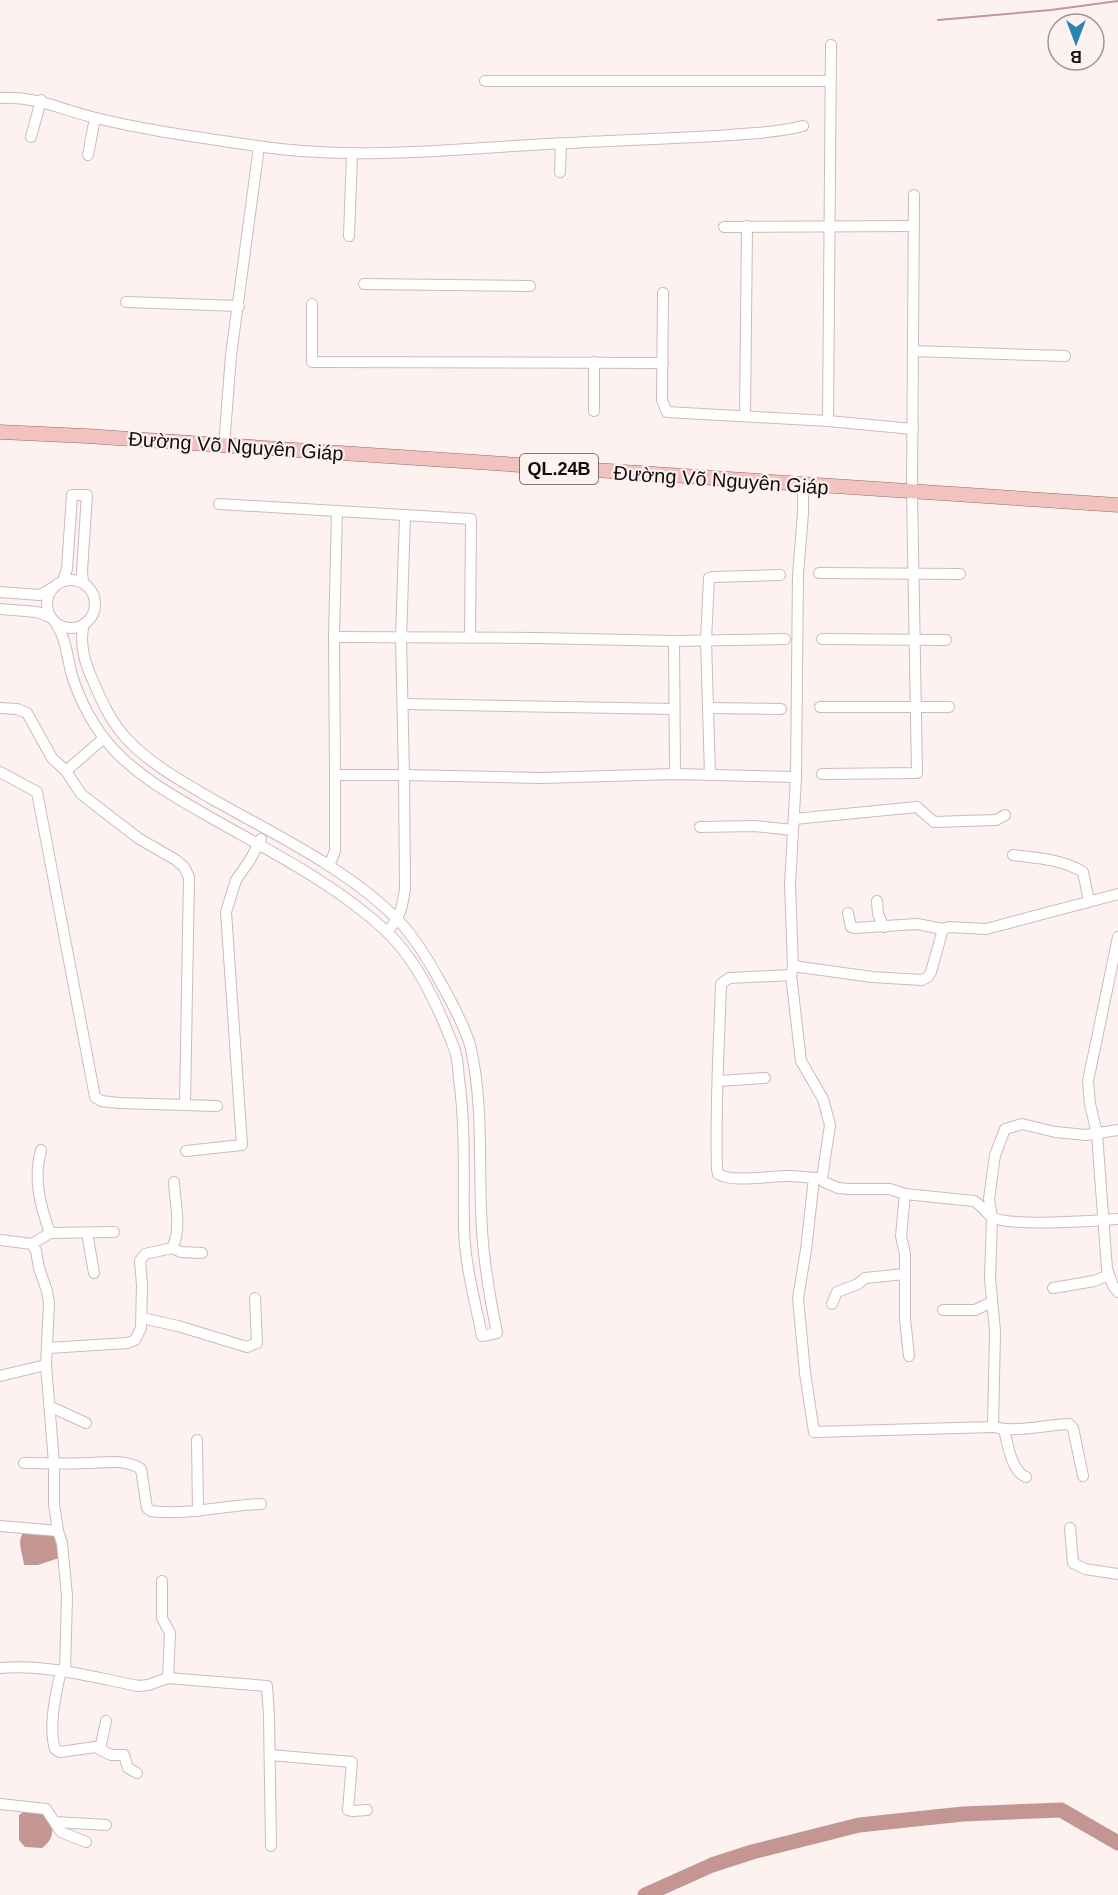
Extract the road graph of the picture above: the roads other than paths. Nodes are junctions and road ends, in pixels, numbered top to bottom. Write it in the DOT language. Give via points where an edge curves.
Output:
graph roads {
  1 [pos="831,45"];
  2 [pos="485,81"];
  3 [pos="830,81"];
  4 [pos="0,98"];
  5 [pos="41,100"];
  6 [pos="96,118"];
  7 [pos="803,126"];
  8 [pos="31,137"];
  9 [pos="561,143"];
  10 [pos="260,147"];
  11 [pos="352,154"];
  12 [pos="88,155"];
  13 [pos="560,172"];
  14 [pos="914,195"];
  15 [pos="747,226"];
  16 [pos="830,226"];
  17 [pos="914,226"];
  18 [pos="724,227"];
  19 [pos="349,236"];
  20 [pos="364,284"];
  21 [pos="530,286"];
  22 [pos="663,293"];
  23 [pos="126,302"];
  24 [pos="312,304"];
  25 [pos="239,306"];
  26 [pos="913,351"];
  27 [pos="1065,356"];
  28 [pos="594,362"];
  29 [pos="663,363"];
  30 [pos="594,411"];
  31 [pos="745,416"];
  32 [pos="828,421"];
  33 [pos="913,429"];
  34 [pos="0,432"];
  35 [pos="224,446"];
  36 [pos="803,485"];
  37 [pos="912,492"];
  38 [pos="219,504"];
  39 [pos="1118,505"];
  40 [pos="337,511"];
  41 [pos="405,516"];
  42 [pos="819,573"];
  43 [pos="914,573"];
  44 [pos="960,574"];
  45 [pos="780,575"];
  46 [pos="63,581"];
  47 [pos="83,583"];
  48 [pos="52,588"];
  49 [pos="0,592"];
  50 [pos="0,609"];
  51 [pos="54,621"];
  52 [pos="84,624"];
  53 [pos="334,637"];
  54 [pos="470,637"];
  55 [pos="401,638"];
  56 [pos="785,639"];
  57 [pos="822,639"];
  58 [pos="915,639"];
  59 [pos="946,639"];
  60 [pos="706,640"];
  61 [pos="674,641"];
  62 [pos="404,704"];
  63 [pos="820,707"];
  64 [pos="916,707"];
  65 [pos="949,707"];
  66 [pos="0,708"];
  67 [pos="708,708"];
  68 [pos="674,709"];
  69 [pos="781,709"];
  70 [pos="104,738"];
  71 [pos="136,748"];
  72 [pos="124,759"];
  73 [pos="66,771"];
  74 [pos="0,772"];
  75 [pos="675,774"];
  76 [pos="822,774"];
  77 [pos="334,775"];
  78 [pos="404,775"];
  79 [pos="710,775"];
  80 [pos="796,777"];
  81 [pos="1005,815"];
  82 [pos="793,824"];
  83 [pos="700,827"];
  84 [pos="266,830"];
  85 [pos="258,845"];
  86 [pos="1013,855"];
  87 [pos="329,866"];
  88 [pos="1118,894"];
  89 [pos="877,901"];
  90 [pos="1089,901"];
  91 [pos="848,913"];
  92 [pos="398,920"];
  93 [pos="884,927"];
  94 [pos="943,928"];
  95 [pos="387,932"];
  96 [pos="1118,937"];
  97 [pos="792,970"];
  98 [pos="1114,975"];
  99 [pos="765,1078"];
  100 [pos="719,1081"];
  101 [pos="185,1104"];
  102 [pos="217,1106"];
  103 [pos="1118,1130"];
  104 [pos="1097,1134"];
  105 [pos="41,1150"];
  106 [pos="186,1151"];
  107 [pos="818,1178"];
  108 [pos="174,1182"];
  109 [pos="905,1194"];
  110 [pos="992,1217"];
  111 [pos="1118,1219"];
  112 [pos="1105,1220"];
  113 [pos="114,1232"];
  114 [pos="50,1233"];
  115 [pos="87,1233"];
  116 [pos="0,1240"];
  117 [pos="32,1244"];
  118 [pos="172,1248"];
  119 [pos="202,1253"];
  120 [pos="94,1273"];
  121 [pos="905,1274"];
  122 [pos="1109,1275"];
  123 [pos="1053,1288"];
  124 [pos="1118,1292"];
  125 [pos="255,1298"];
  126 [pos="993,1302"];
  127 [pos="832,1304"];
  128 [pos="943,1310"];
  129 [pos="141,1318"];
  130 [pos="48,1347"];
  131 [pos="909,1356"];
  132 [pos="46,1365"];
  133 [pos="0,1376"];
  134 [pos="51,1407"];
  135 [pos="86,1423"];
  136 [pos="993,1427"];
  137 [pos="1004,1430"];
  138 [pos="197,1440"];
  139 [pos="24,1463"];
  140 [pos="54,1464"];
  141 [pos="1083,1476"];
  142 [pos="1026,1478"];
  143 [pos="261,1504"];
  144 [pos="198,1511"];
  145 [pos="0,1526"];
  146 [pos="1070,1528"];
  147 [pos="58,1531"];
  148 [pos="1118,1574"];
  149 [pos="162,1581"];
  150 [pos="0,1668"];
  151 [pos="63,1671"];
  152 [pos="168,1678"];
  153 [pos="106,1721"];
  154 [pos="100,1749"];
  155 [pos="270,1755"];
  156 [pos="137,1773"];
  157 [pos="0,1804"];
  158 [pos="367,1810"];
  159 [pos="55,1822"];
  160 [pos="106,1825"];
  161 [pos="86,1842"];
  162 [pos="271,1846"];
  1 -- 3 [label="street"];
  2 -- 3 [label="street"];
  3 -- 16 [label="street"];
  4 -- 5 [label="street"];
  5 -- 6 [label="street"];
  5 -- 8 [label="street"];
  6 -- 10 [label="street"];
  6 -- 12 [label="street"];
  7 -- 9 [label="street" via="750,134"];
  9 -- 11 [label="street"];
  9 -- 13 [label="street"];
  10 -- 11 [label="street"];
  10 -- 25 [label="street"];
  11 -- 19 [label="street"];
  14 -- 17 [label="street"];
  15 -- 16 [label="street"];
  15 -- 18 [label="street"];
  15 -- 31 [label="street"];
  16 -- 17 [label="street"];
  16 -- 32 [label="street"];
  17 -- 26 [label="street"];
  20 -- 21 [label="street"];
  22 -- 29 [label="street"];
  23 -- 25 [label="street"];
  24 -- 28 [label="street" via="312,362"];
  25 -- 35 [label="street"];
  26 -- 27 [label="street"];
  26 -- 33 [label="street"];
  28 -- 29 [label="street"];
  28 -- 30 [label="street"];
  29 -- 31 [label="street" via="662,400 667,412"];
  31 -- 32 [label="street"];
  32 -- 33 [label="street"];
  33 -- 37 [label="street"];
  34 -- 35 [label="main road, Đường Võ Nguyên Giáp / QL.24B"];
  35 -- 36 [label="main road, Đường Võ Nguyên Giáp / QL.24B"];
  36 -- 37 [label="main road, Đường Võ Nguyên Giáp / QL.24B"];
  36 -- 80 [label="street"];
  37 -- 39 [label="main road, Đường Võ Nguyên Giáp / QL.24B"];
  37 -- 43 [label="street"];
  38 -- 40 [label="street"];
  40 -- 41 [label="street"];
  40 -- 53 [label="street"];
  41 -- 54 [label="street" via="471,519"];
  41 -- 55 [label="street"];
  42 -- 43 [label="street"];
  43 -- 44 [label="street"];
  43 -- 58 [label="street"];
  45 -- 60 [label="street" via="708,578"];
  46 -- 47 [label="street"];
  46 -- 47 [label="street" via="72,495 87,495"];
  46 -- 48 [label="street"];
  47 -- 52 [label="street" via="95,602 92,617"];
  48 -- 49 [label="street" via="40,595"];
  48 -- 51 [label="street" via="46,603"];
  50 -- 51 [label="street" via="37,612"];
  51 -- 52 [label="street" via="73,629"];
  51 -- 70 [label="street" via="64,638 72,674 93,723"];
  52 -- 71 [label="street" via="81,636 88,672 108,715"];
  53 -- 55 [label="street"];
  53 -- 77 [label="street"];
  54 -- 55 [label="street"];
  54 -- 61 [label="street"];
  55 -- 62 [label="street"];
  56 -- 60 [label="street"];
  57 -- 58 [label="street"];
  58 -- 59 [label="street"];
  58 -- 64 [label="street"];
  60 -- 61 [label="street"];
  60 -- 67 [label="street"];
  61 -- 68 [label="street"];
  62 -- 68 [label="street"];
  62 -- 78 [label="street"];
  63 -- 64 [label="street"];
  64 -- 65 [label="street"];
  64 -- 76 [label="street" via="917,773"];
  66 -- 73 [label="street" via="27,712 52,758"];
  67 -- 69 [label="street"];
  67 -- 79 [label="street"];
  68 -- 75 [label="street"];
  70 -- 72 [label="street"];
  70 -- 73 [label="street"];
  71 -- 72 [label="street"];
  71 -- 84 [label="street" via="185,783"];
  72 -- 85 [label="street" via="177,798"];
  73 -- 101 [label="street" via="81,794 138,838 176,860 189,877"];
  74 -- 101 [label="street" via="37,792 96,1098 119,1103"];
  75 -- 78 [label="street" via="541,778"];
  75 -- 79 [label="street"];
  77 -- 78 [label="street"];
  77 -- 87 [label="street" via="335,851"];
  78 -- 92 [label="street" via="405,889"];
  79 -- 80 [label="street"];
  80 -- 82 [label="street"];
  81 -- 82 [label="street" via="996,820 934,822 917,807"];
  82 -- 83 [label="street"];
  82 -- 97 [label="street"];
  84 -- 85 [label="street"];
  84 -- 87 [label="street"];
  85 -- 95 [label="street" via="325,885"];
  85 -- 106 [label="street" via="236,880 226,912 242,1145"];
  86 -- 90 [label="street" via="1063,862 1083,872"];
  87 -- 92 [label="street"];
  88 -- 90 [label="street"];
  89 -- 93 [label="street"];
  90 -- 94 [label="street" via="986,929"];
  91 -- 93 [label="street" via="851,927"];
  92 -- 95 [label="street"];
  92 -- 95 [label="street" via="427,957 471,1047 479,1100 482,1231 497,1333 482,1336 471,1282 464,1232 462,1099 455,1051 413,964"];
  93 -- 94 [label="street" via="917,924"];
  94 -- 97 [label="street" via="931,972 922,980"];
  96 -- 98 [label="street"];
  97 -- 100 [label="street" via="729,978 722,984"];
  97 -- 107 [label="street" via="801,1061 823,1099 830,1125"];
  98 -- 104 [label="street" via="1088,1080"];
  99 -- 100 [label="street"];
  100 -- 107 [label="street" via="718,1174"];
  101 -- 102 [label="street"];
  103 -- 104 [label="street"];
  104 -- 110 [label="street" via="1055,1132 1022,1124 1005,1129 995,1155 989,1199"];
  104 -- 112 [label="street"];
  105 -- 114 [label="street" via="38,1189"];
  107 -- 109 [label="street" via="838,1188 890,1189"];
  107 -- 136 [label="street" via="798,1298 814,1432"];
  108 -- 118 [label="street" via="177,1229"];
  109 -- 110 [label="street" via="974,1201"];
  109 -- 121 [label="street" via="901,1236"];
  110 -- 112 [label="street" via="1045,1222"];
  110 -- 126 [label="street"];
  111 -- 112 [label="street"];
  112 -- 122 [label="street"];
  113 -- 115 [label="street"];
  114 -- 115 [label="street"];
  114 -- 117 [label="street"];
  115 -- 120 [label="street"];
  116 -- 117 [label="street"];
  117 -- 130 [label="street" via="49,1303"];
  118 -- 119 [label="street"];
  118 -- 129 [label="street" via="142,1256"];
  121 -- 127 [label="street" via="865,1278 837,1292"];
  121 -- 131 [label="street" via="904,1319"];
  122 -- 123 [label="street"];
  122 -- 124 [label="street"];
  125 -- 129 [label="street" via="257,1343 251,1347"];
  126 -- 128 [label="street" via="975,1310"];
  126 -- 136 [label="street"];
  129 -- 130 [label="street" via="138,1335 128,1343"];
  130 -- 132 [label="street"];
  132 -- 133 [label="street"];
  132 -- 134 [label="street"];
  134 -- 135 [label="street"];
  134 -- 140 [label="street"];
  136 -- 137 [label="street"];
  137 -- 141 [label="street" via="1069,1424"];
  137 -- 142 [label="street" via="1015,1467"];
  138 -- 144 [label="street"];
  139 -- 140 [label="street"];
  140 -- 144 [label="street" via="111,1461 136,1466 141,1469 147,1508 151,1511"];
  140 -- 147 [label="street"];
  143 -- 144 [label="street"];
  145 -- 147 [label="street"];
  146 -- 148 [label="street" via="1073,1563"];
  147 -- 151 [label="street" via="67,1596"];
  149 -- 152 [label="street" via="162,1618 170,1633"];
  150 -- 151 [label="street"];
  151 -- 152 [label="street" via="138,1686"];
  151 -- 154 [label="street" via="54,1698 54,1747 60,1752"];
  152 -- 155 [label="street" via="267,1686"];
  153 -- 154 [label="street"];
  154 -- 156 [label="street" via="111,1755 124,1755 128,1768"];
  155 -- 158 [label="street" via="352,1762 347,1808"];
  155 -- 162 [label="street"];
  157 -- 159 [label="street" via="46,1809"];
  159 -- 160 [label="street"];
  159 -- 161 [label="street" via="61,1832"];
}
